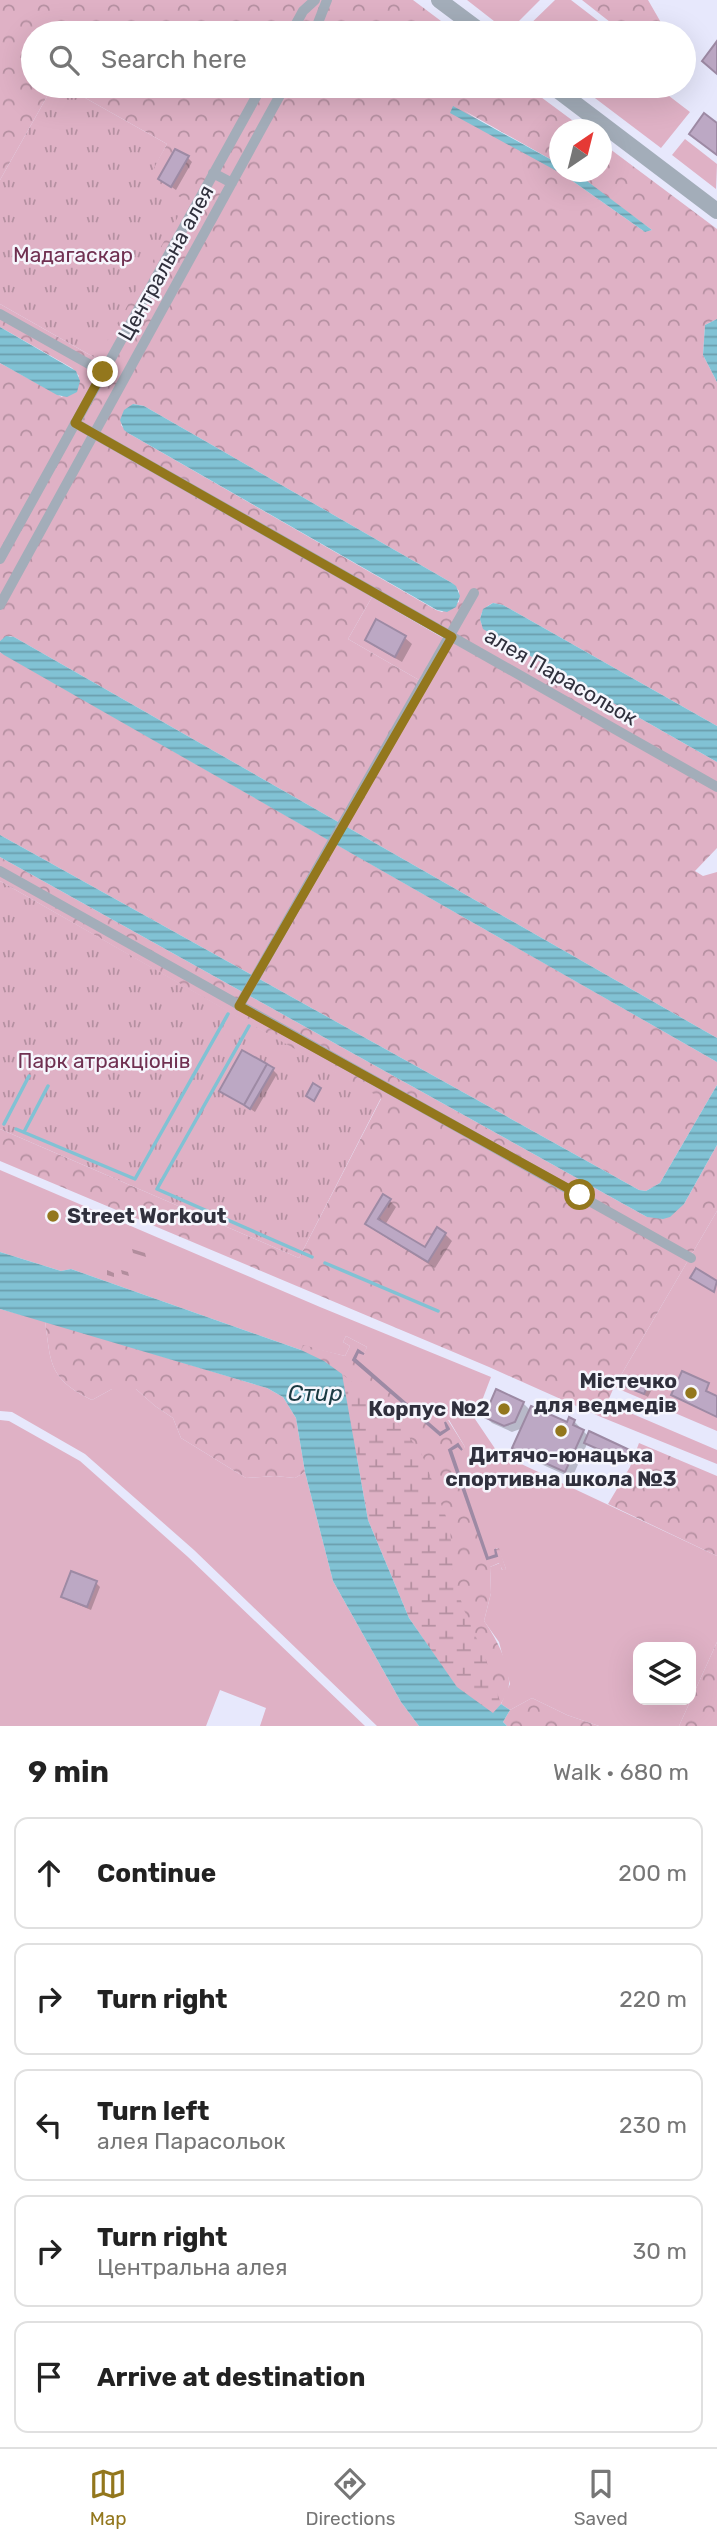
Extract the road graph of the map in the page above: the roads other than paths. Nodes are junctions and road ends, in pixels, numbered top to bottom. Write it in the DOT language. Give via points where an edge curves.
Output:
graph roads {
  1 [pos="315,0"];
  2 [pos="327,0"];
  3 [pos="439,0"];
  4 [pos="298,21"];
  5 [pos="319,21"];
  6 [pos="467,21"];
  7 [pos="255,98"];
  8 [pos="278,98"];
  9 [pos="568,98"];
  10 [pos="214,173"];
  11 [pos="232,183"];
  12 [pos="717,211"];
  13 [pos="0,314"];
  14 [pos="103,372"];
  15 [pos="75,423"];
  16 [pos="94,434"];
  17 [pos="0,559"];
  18 [pos="3,592"];
  19 [pos="474,593"];
  20 [pos="0,605"];
  21 [pos="452,637"];
  22 [pos="717,787"];
  23 [pos="0,871"];
  24 [pos="239,1006"];
  25 [pos="691,1258"];
  1 -- 4 [label="street"];
  2 -- 5 [label="street"];
  3 -- 6 [label="street"];
  7 -- 10 [label="street, Центральна алея"];
  8 -- 11 [label="street, Центральна алея"];
  9 -- 12 [label="street"];
  10 -- 11 [label="street"];
  10 -- 14 [label="street, Центральна алея"];
  11 -- 16 [label="street, Центральна алея"];
  13 -- 14 [label="street"];
  14 -- 15 [label="street, Центральна алея"];
  15 -- 16 [label="street, алея Парасольок"];
  15 -- 17 [label="street, Центральна алея"];
  16 -- 18 [label="street, Центральна алея"];
  16 -- 21 [label="street, алея Парасольок"];
  18 -- 20 [label="street, Центральна алея"];
  19 -- 21 [label="street"];
  21 -- 22 [label="street, алея Парасольок"];
  21 -- 24 [label="street"];
  23 -- 24 [label="street"];
  24 -- 25 [label="street"];
}
